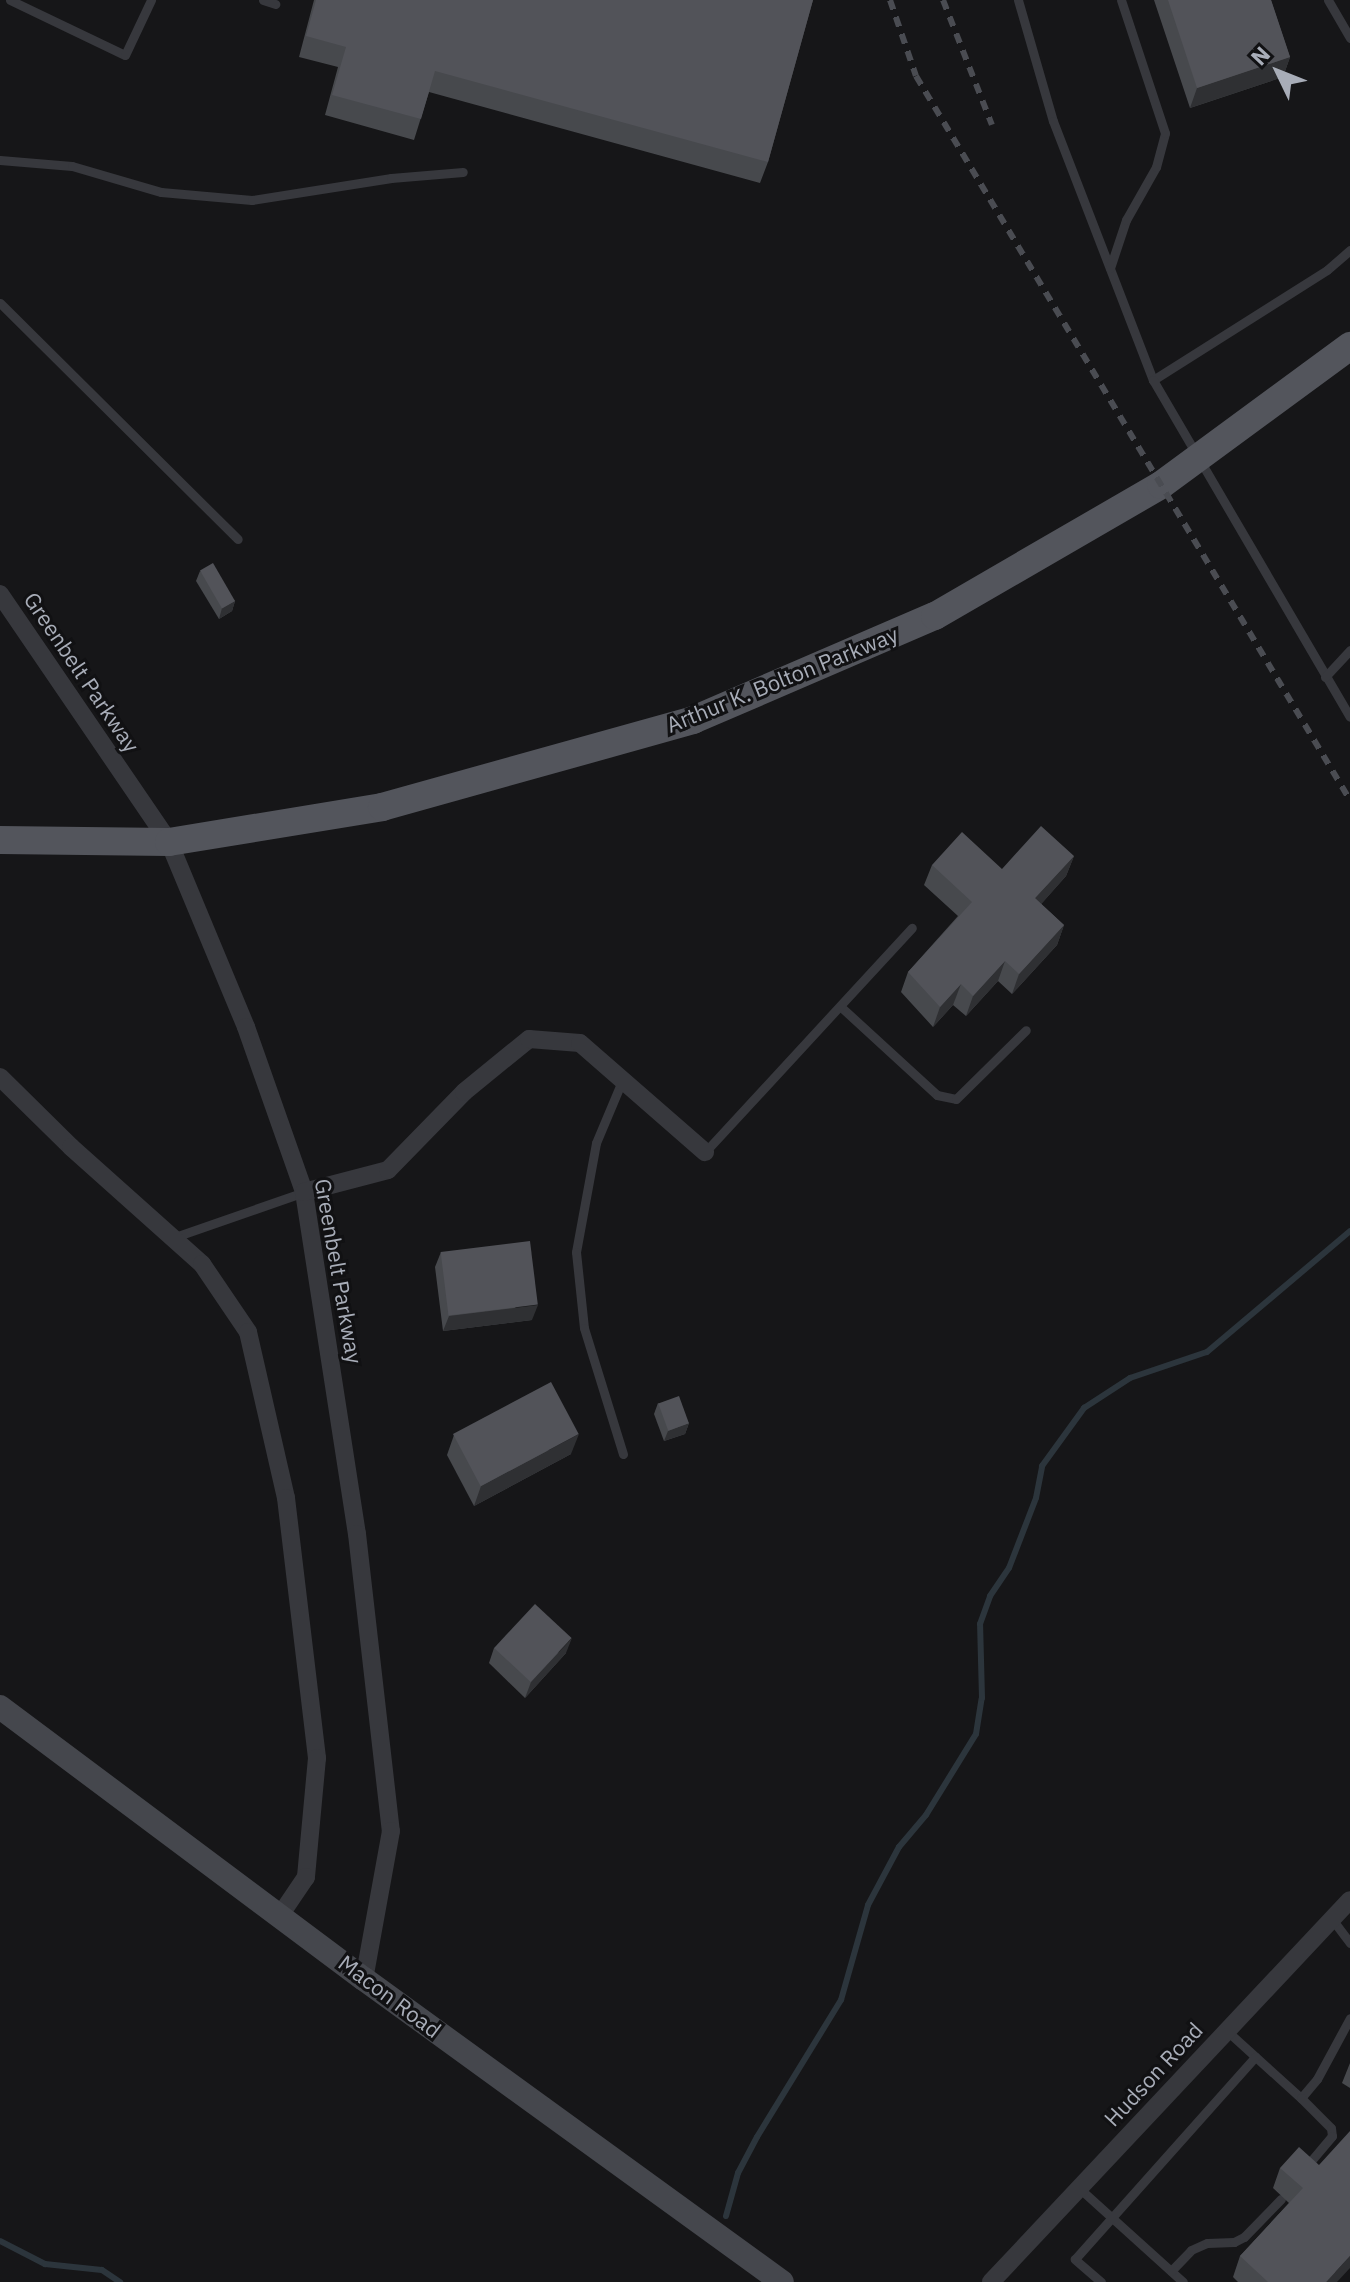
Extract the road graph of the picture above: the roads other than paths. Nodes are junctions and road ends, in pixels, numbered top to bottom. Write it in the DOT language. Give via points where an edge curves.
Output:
graph roads {
  1 [pos="10,0"];
  2 [pos="151,0"];
  3 [pos="263,0"];
  4 [pos="1018,0"];
  5 [pos="1121,0"];
  6 [pos="1328,0"];
  7 [pos="275,4"];
  8 [pos="1350,38"];
  9 [pos="0,160"];
  10 [pos="463,172"];
  11 [pos="1350,250"];
  12 [pos="1110,268"];
  13 [pos="0,303"];
  14 [pos="1350,346"];
  15 [pos="1153,380"];
  16 [pos="1198,458"];
  17 [pos="238,539"];
  18 [pos="0,594"];
  19 [pos="1350,650"];
  20 [pos="1325,677"];
  21 [pos="1350,717"];
  22 [pos="0,840"];
  23 [pos="169,842"];
  24 [pos="912,928"];
  25 [pos="841,1007"];
  26 [pos="1026,1030"];
  27 [pos="0,1077"];
  28 [pos="622,1081"];
  29 [pos="705,1152"];
  30 [pos="304,1192"];
  31 [pos="172,1238"];
  32 [pos="623,1454"];
  33 [pos="0,1707"];
  34 [pos="1350,1900"];
  35 [pos="281,1914"];
  36 [pos="1332,1919"];
  37 [pos="1350,1943"];
  38 [pos="364,1979"];
  39 [pos="1350,2018"];
  40 [pos="1227,2031"];
  41 [pos="1255,2057"];
  42 [pos="1301,2098"];
  43 [pos="1302,2174"];
  44 [pos="1079,2188"];
  45 [pos="1281,2199"];
  46 [pos="1112,2219"];
  47 [pos="1171,2271"];
  48 [pos="782,2282"];
  49 [pos="991,2282"];
  50 [pos="1101,2282"];
  51 [pos="1183,2282"];
  1 -- 2 [label="lane" via="125,55"];
  3 -- 7 [label="lane"];
  4 -- 12 [label="lane" via="1053,121"];
  5 -- 12 [label="lane" via="1165,133 1156,167 1126,220"];
  6 -- 8 [label="lane"];
  9 -- 10 [label="lane" via="72,166 161,192 252,200"];
  11 -- 15 [label="lane" via="1327,270"];
  12 -- 15 [label="lane"];
  13 -- 17 [label="lane"];
  14 -- 16 [label="main road, Arthur K. Bolton Parkway"];
  15 -- 16 [label="lane"];
  16 -- 20 [label="lane"];
  16 -- 23 [label="main road, Arthur K. Bolton Parkway" via="1161,485 935,616 693,720 382,807"];
  18 -- 23 [label="street, Greenbelt Parkway"];
  19 -- 20 [label="lane"];
  20 -- 21 [label="lane"];
  22 -- 23 [label="main road, Arthur K. Bolton Parkway"];
  23 -- 30 [label="street, Greenbelt Parkway" via="246,1027"];
  24 -- 25 [label="lane"];
  25 -- 26 [label="lane" via="937,1095 956,1099"];
  25 -- 29 [label="lane"];
  27 -- 31 [label="street"];
  28 -- 29 [label="street"];
  28 -- 30 [label="street" via="580,1043 529,1039 464,1092 388,1170"];
  28 -- 32 [label="lane" via="596,1143 576,1252 584,1328"];
  30 -- 31 [label="lane"];
  30 -- 38 [label="street, Greenbelt Parkway" via="357,1534 391,1831"];
  31 -- 35 [label="street" via="202,1264 248,1332 286,1498 317,1758 306,1877"];
  33 -- 35 [label="main road, Macon Road"];
  34 -- 36 [label="street, Hudson Road"];
  35 -- 38 [label="main road, Macon Road"];
  36 -- 37 [label="lane"];
  36 -- 40 [label="street, Hudson Road"];
  38 -- 48 [label="main road, Macon Road"];
  39 -- 42 [label="lane"];
  40 -- 41 [label="lane"];
  40 -- 44 [label="street, Hudson Road"];
  41 -- 42 [label="lane"];
  41 -- 46 [label="lane"];
  42 -- 43 [label="lane" via="1331,2128 1332,2136"];
  44 -- 46 [label="lane"];
  44 -- 49 [label="street, Hudson Road"];
  45 -- 47 [label="lane" via="1244,2237 1191,2250"];
  46 -- 47 [label="lane"];
  46 -- 50 [label="lane" via="1075,2259"];
  47 -- 51 [label="lane"];
}
